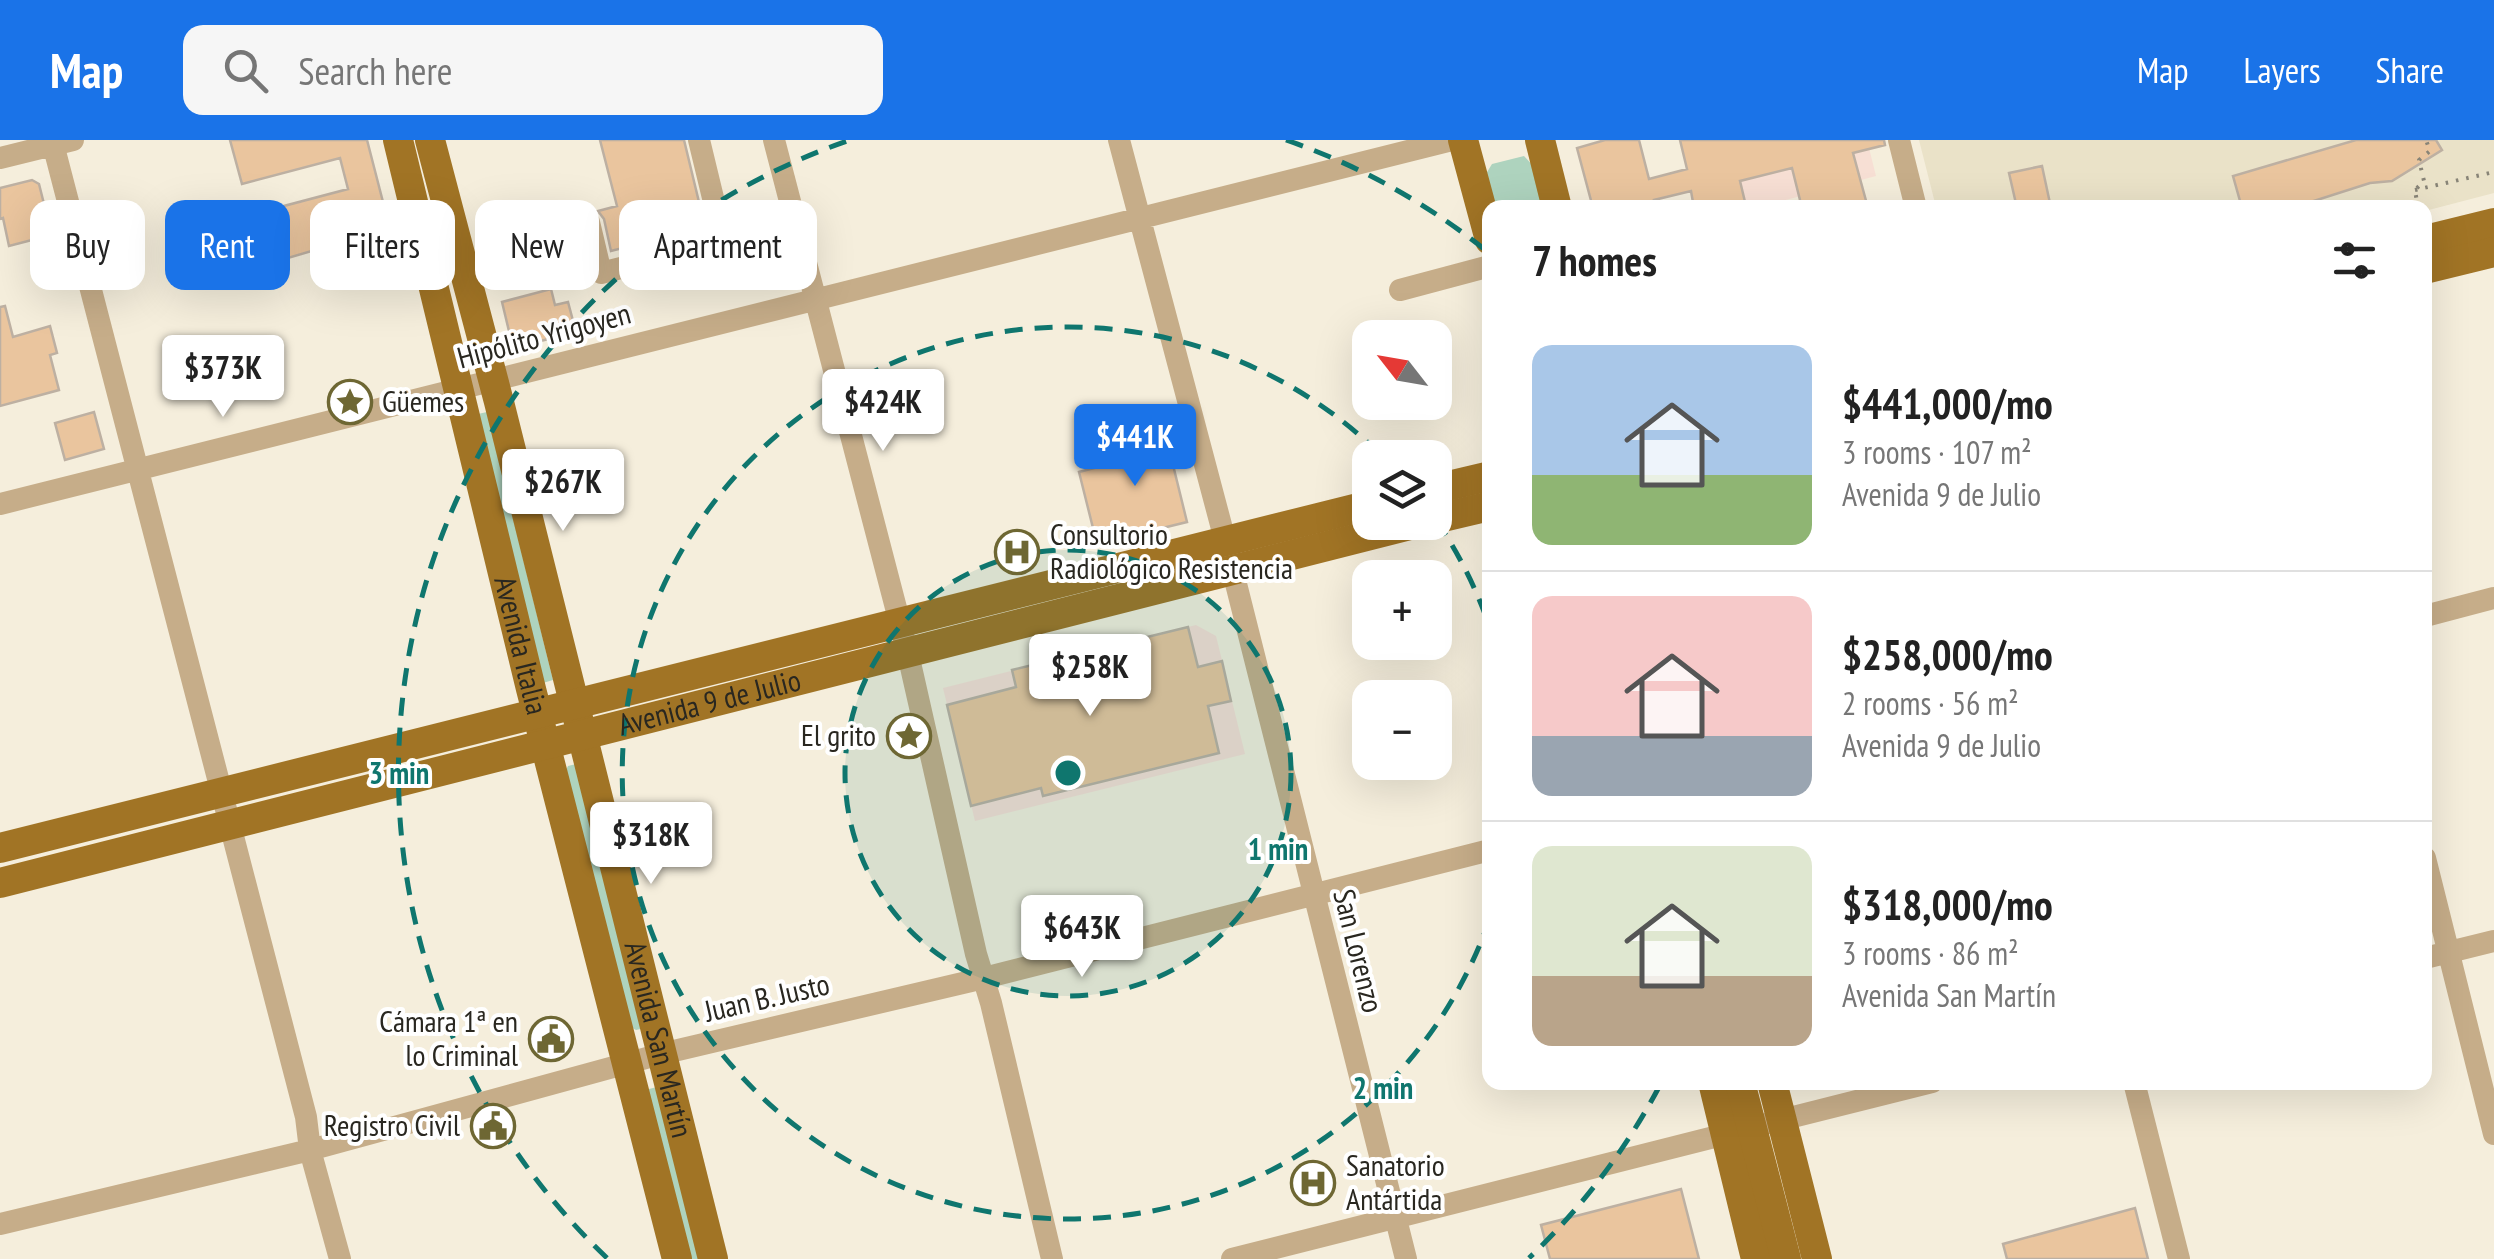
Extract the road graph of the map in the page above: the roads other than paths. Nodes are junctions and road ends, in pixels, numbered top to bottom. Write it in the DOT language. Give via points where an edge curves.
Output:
graph roads {
  1 [pos="398,140"];
  2 [pos="430,140"];
  3 [pos="699,140"];
  4 [pos="774,140"];
  5 [pos="1119,140"];
  6 [pos="1452,140"];
  7 [pos="1463,140"];
  8 [pos="1540,140"];
  9 [pos="1899,140"];
  10 [pos="60,142"];
  11 [pos="0,158"];
  12 [pos="714,200"];
  13 [pos="789,200"];
  14 [pos="1555,200"];
  15 [pos="1914,200"];
  16 [pos="1482,210"];
  17 [pos="1138,218"];
  18 [pos="2494,223"];
  19 [pos="2432,238"];
  20 [pos="2494,252"];
  21 [pos="599,264"];
  22 [pos="2432,267"];
  23 [pos="619,268"];
  24 [pos="1482,268"];
  25 [pos="812,290"];
  26 [pos="1400,290"];
  27 [pos="814,299"];
  28 [pos="492,381"];
  29 [pos="460,389"];
  30 [pos="138,468"];
  31 [pos="1482,478"];
  32 [pos="1452,486"];
  33 [pos="0,504"];
  34 [pos="1482,508"];
  35 [pos="1352,511"];
  36 [pos="1452,516"];
  37 [pos="1352,534"];
  38 [pos="1228,555"];
  39 [pos="2494,598"];
  40 [pos="2432,614"];
  41 [pos="900,622"];
  42 [pos="908,654"];
  43 [pos="574,705"];
  44 [pos="538,714"];
  45 [pos="582,735"];
  46 [pos="545,744"];
  47 [pos="223,793"];
  48 [pos="229,825"];
  49 [pos="0,848"];
  50 [pos="1482,852"];
  51 [pos="0,883"];
  52 [pos="2432,887"];
  53 [pos="1313,893"];
  54 [pos="2494,941"];
  55 [pos="2448,952"];
  56 [pos="2432,956"];
  57 [pos="984,978"];
  58 [pos="661,1054"];
  59 [pos="626,1064"];
  60 [pos="1720,1090"];
  61 [pos="1742,1090"];
  62 [pos="1769,1090"];
  63 [pos="1900,1090"];
  64 [pos="2136,1090"];
  65 [pos="1753,1127"];
  66 [pos="2494,1134"];
  67 [pos="310,1150"];
  68 [pos="1396,1218"];
  69 [pos="0,1224"];
  70 [pos="340,1259"];
  71 [pos="677,1259"];
  72 [pos="713,1259"];
  73 [pos="1052,1259"];
  74 [pos="1232,1259"];
  75 [pos="1406,1259"];
  76 [pos="1756,1259"];
  77 [pos="1786,1259"];
  78 [pos="1817,1259"];
  79 [pos="2180,1259"];
  1 -- 29 [label="main road, Avenida Italia"];
  2 -- 28 [label="main road, Avenida Italia"];
  3 -- 12 [label="street"];
  4 -- 13 [label="street"];
  5 -- 17 [label="street, San Lorenzo"];
  6 -- 17 [label="street, Hipólito Yrigoyen"];
  7 -- 16 [label="main road"];
  8 -- 14 [label="main road"];
  9 -- 15 [label="street"];
  10 -- 11 [label="street"];
  10 -- 30 [label="street"];
  17 -- 27 [label="street, Hipólito Yrigoyen"];
  17 -- 38 [label="street, San Lorenzo"];
  18 -- 19 [label="main road"];
  20 -- 22 [label="main road"];
  21 -- 23 [label="street" via="601,273"];
  24 -- 26 [label="street"];
  25 -- 27 [label="street"];
  27 -- 28 [label="street, Hipólito Yrigoyen"];
  27 -- 41 [label="street"];
  28 -- 29 [label="street, Hipólito Yrigoyen"];
  28 -- 43 [label="main road, Avenida Italia"];
  29 -- 30 [label="street, Hipólito Yrigoyen"];
  29 -- 44 [label="main road, Avenida Italia"];
  30 -- 33 [label="street, Hipólito Yrigoyen"];
  30 -- 47 [label="street"];
  31 -- 32 [label="main road"];
  34 -- 36 [label="main road"];
  35 -- 38 [label="main road, Avenida 9 de Julio"];
  37 -- 38 [label="main road, Avenida 9 de Julio"];
  38 -- 41 [label="main road, Avenida 9 de Julio"];
  38 -- 42 [label="main road, Avenida 9 de Julio"];
  38 -- 53 [label="street, San Lorenzo"];
  39 -- 40 [label="street"];
  41 -- 42 [label="street"];
  41 -- 43 [label="main road, Avenida 9 de Julio"];
  42 -- 45 [label="main road, Avenida 9 de Julio"];
  42 -- 57 [label="street"];
  43 -- 44 [label="main road, Avenida 9 de Julio"];
  43 -- 45 [label="main road, Avenida San Martín"];
  44 -- 46 [label="main road, Avenida Italia"];
  44 -- 47 [label="main road, Avenida 9 de Julio"];
  45 -- 46 [label="main road, Avenida 9 de Julio"];
  45 -- 58 [label="main road, Avenida San Martín"];
  46 -- 48 [label="main road, Avenida 9 de Julio"];
  46 -- 59 [label="main road, Avenida San Martín"];
  47 -- 48 [label="street"];
  47 -- 49 [label="main road, Avenida 9 de Julio"];
  48 -- 51 [label="main road, Avenida 9 de Julio"];
  48 -- 67 [label="street"];
  50 -- 53 [label="street, Juan B. Justo"];
  52 -- 55 [label="street"];
  53 -- 57 [label="street, Juan B. Justo"];
  53 -- 68 [label="street, San Lorenzo"];
  54 -- 55 [label="street"];
  55 -- 56 [label="street"];
  55 -- 66 [label="street"];
  57 -- 58 [label="street, Juan B. Justo"];
  57 -- 73 [label="street"];
  58 -- 59 [label="street, Juan B. Justo"];
  58 -- 72 [label="main road, Avenida San Martín"];
  59 -- 67 [label="street, Juan B. Justo"];
  59 -- 71 [label="main road, Avenida San Martín"];
  60 -- 65 [label="main road"];
  61 -- 65 [label="main road"];
  62 -- 65 [label="main road"];
  63 -- 65 [label="street"];
  64 -- 79 [label="street"];
  65 -- 68 [label="street"];
  65 -- 76 [label="main road"];
  65 -- 77 [label="main road"];
  65 -- 78 [label="main road"];
  67 -- 69 [label="street, Juan B. Justo"];
  67 -- 70 [label="street"];
  68 -- 74 [label="street"];
  68 -- 75 [label="street, San Lorenzo"];
}
